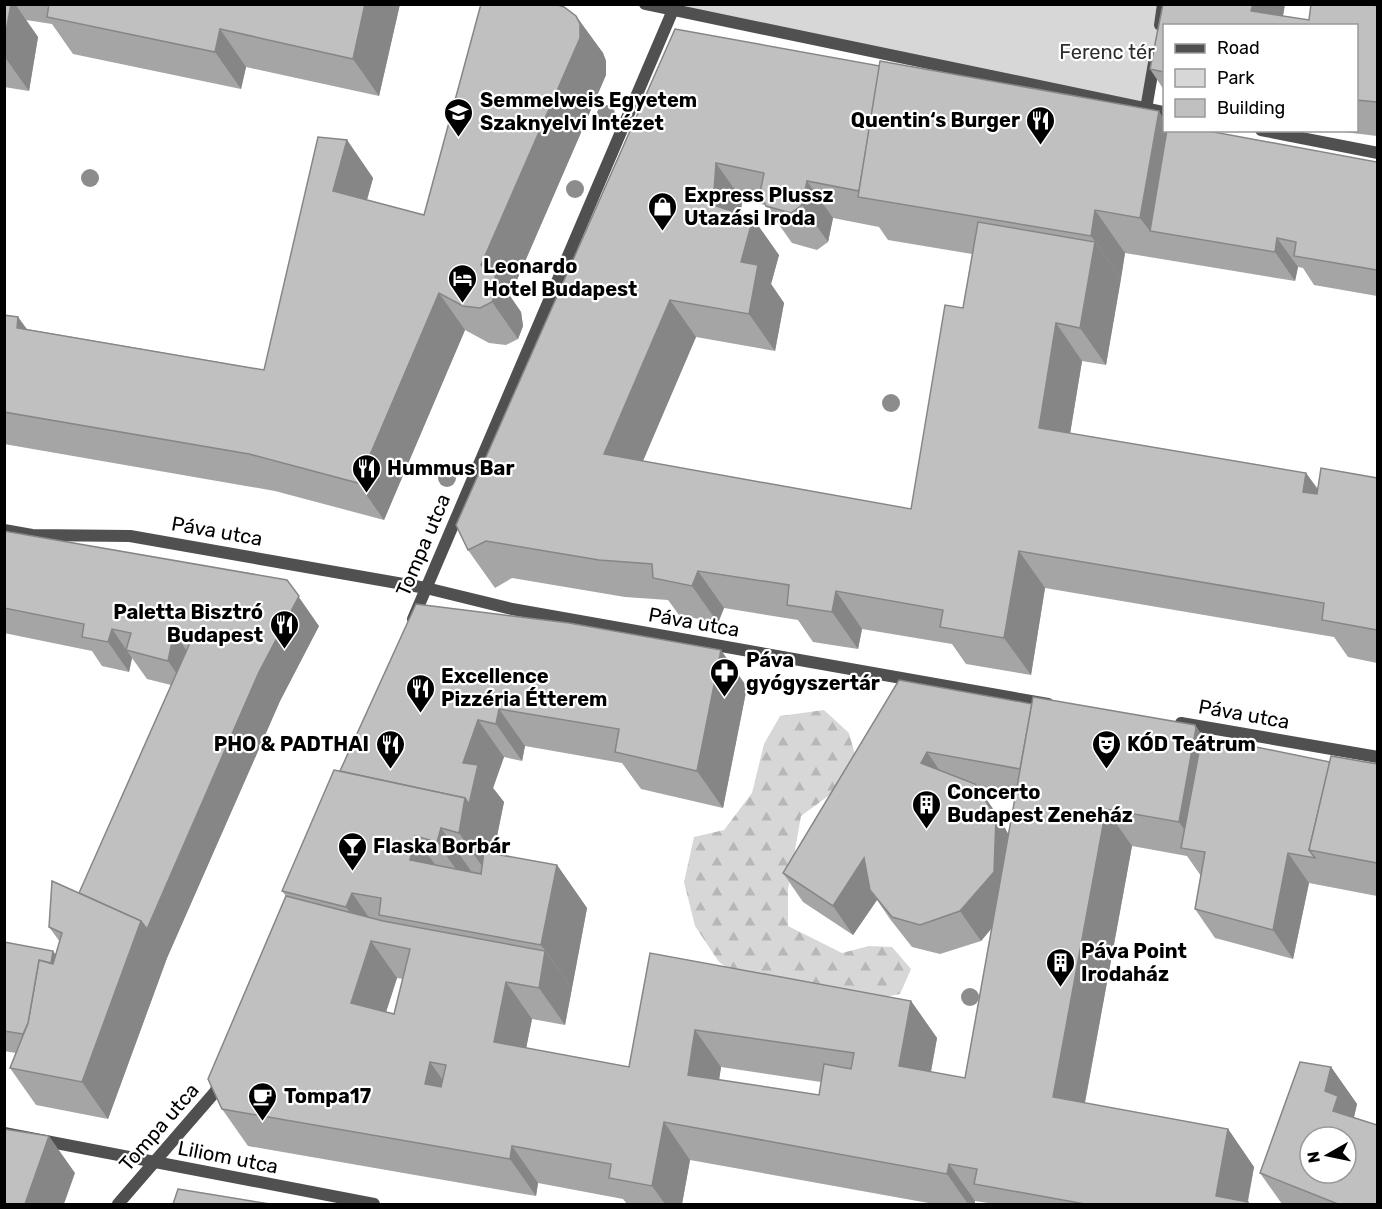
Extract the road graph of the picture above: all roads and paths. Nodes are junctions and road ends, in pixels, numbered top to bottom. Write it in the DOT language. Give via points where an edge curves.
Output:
graph roads {
  1 [pos="645,4"];
  2 [pos="1163,4"];
  3 [pos="673,10"];
  4 [pos="1146,109"];
  5 [pos="1163,112"];
  6 [pos="1271,132"];
  7 [pos="1377,153"];
  8 [pos="4,530"];
  9 [pos="426,588"];
  10 [pos="408,632"];
  11 [pos="1063,706"];
  12 [pos="1167,720"];
  13 [pos="1377,757"];
  14 [pos="224,1070"];
  15 [pos="4,1132"];
  16 [pos="154,1162"];
  17 [pos="118,1204"];
  18 [pos="374,1204"];
  1 -- 3 [label="street"];
  2 -- 4 [label="street"];
  3 -- 4 [label="street"];
  3 -- 9 [label="street, Tompa utca"];
  4 -- 5 [label="street"];
  6 -- 7 [label="street"];
  8 -- 9 [label="street, Páva utca" via="32,535 130,536"];
  9 -- 10 [label="street, Tompa utca"];
  9 -- 11 [label="street, Páva utca" via="512,609"];
  12 -- 13 [label="street, Páva utca"];
  14 -- 16 [label="street, Tompa utca" via="215,1092"];
  15 -- 16 [label="street, Liliom utca"];
  16 -- 17 [label="street, Tompa utca"];
  16 -- 18 [label="street, Liliom utca"];
}
